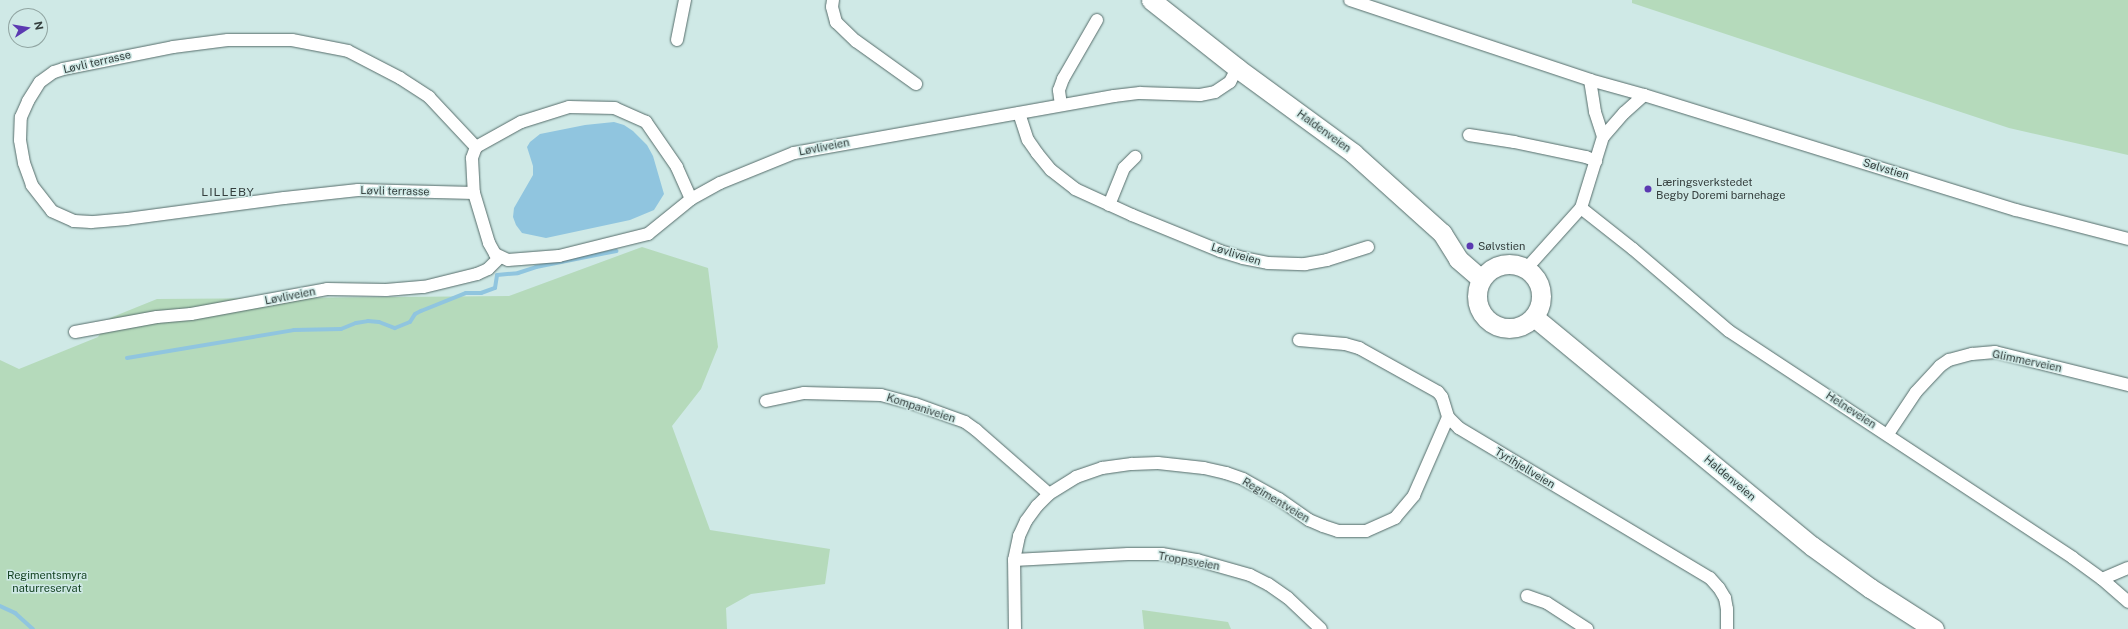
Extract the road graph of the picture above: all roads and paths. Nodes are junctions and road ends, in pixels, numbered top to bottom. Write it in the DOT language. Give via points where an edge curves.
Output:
graph roads {
  1 [pos="686,0"];
  2 [pos="833,0"];
  3 [pos="1151,0"];
  4 [pos="1350,0"];
  5 [pos="1097,20"];
  6 [pos="677,40"];
  7 [pos="1237,68"];
  8 [pos="1590,80"];
  9 [pos="916,84"];
  10 [pos="1644,95"];
  11 [pos="1061,105"];
  12 [pos="1019,113"];
  13 [pos="1469,135"];
  14 [pos="1603,137"];
  15 [pos="476,147"];
  16 [pos="1135,158"];
  17 [pos="1596,161"];
  18 [pos="474,193"];
  19 [pos="691,199"];
  20 [pos="1109,205"];
  21 [pos="1581,208"];
  22 [pos="2128,239"];
  23 [pos="1368,247"];
  24 [pos="499,258"];
  25 [pos="1526,269"];
  26 [pos="1481,279"];
  27 [pos="1534,317"];
  28 [pos="75,332"];
  29 [pos="1299,340"];
  30 [pos="2128,385"];
  31 [pos="766,400"];
  32 [pos="1448,417"];
  33 [pos="1888,434"];
  34 [pos="1049,494"];
  35 [pos="1014,560"];
  36 [pos="2128,568"];
  37 [pos="2102,579"];
  38 [pos="1527,596"];
  39 [pos="2128,602"];
  40 [pos="1015,629"];
  41 [pos="1321,629"];
  42 [pos="1587,629"];
  43 [pos="1727,629"];
  44 [pos="1934,629"];
  1 -- 6 [label="street"];
  2 -- 9 [label="street" via="836,22 856,41"];
  3 -- 7 [label="main road, Haldenveien"];
  4 -- 8 [label="street, Sølvstien"];
  5 -- 11 [label="street" via="1063,79 1059,90"];
  7 -- 11 [label="street, Løvliveien" via="1230,82 1215,92 1140,93"];
  7 -- 26 [label="main road, Haldenveien" via="1353,153 1442,233 1458,259"];
  8 -- 10 [label="street, Sølvstien"];
  8 -- 14 [label="street" via="1595,112"];
  10 -- 14 [label="street"];
  10 -- 22 [label="street, Sølvstien" via="2016,210"];
  11 -- 12 [label="street, Løvliveien"];
  12 -- 19 [label="street, Løvliveien" via="794,153 720,183"];
  12 -- 20 [label="street, Løvliveien" via="1028,140 1050,170 1075,189"];
  13 -- 17 [label="street" via="1514,142"];
  14 -- 17 [label="street"];
  15 -- 18 [label="street" via="471,166"];
  15 -- 18 [label="street, Løvli terrasse" via="429,97 400,78 348,51 292,40 228,40 180,46 64,69 54,72 40,82 20,118 24,163 32,185 52,211 74,221 127,219 358,190"];
  15 -- 19 [label="street" via="521,122 569,107 615,108 646,122 677,167"];
  16 -- 20 [label="street" via="1124,168"];
  17 -- 21 [label="street"];
  18 -- 24 [label="street" via="489,243"];
  19 -- 24 [label="street, Løvliveien" via="648,234 559,256 508,260"];
  20 -- 23 [label="street, Løvliveien" via="1220,251 1268,263 1305,264"];
  21 -- 25 [label="street"];
  21 -- 33 [label="street, Helneveien" via="1729,331"];
  24 -- 28 [label="street, Løvliveien" via="488,269 477,274 424,287 386,290 326,289"];
  25 -- 26 [label="main road" via="1514,264 1501,264 1490,269"];
  25 -- 27 [label="main road" via="1540,286 1540,307"];
  26 -- 27 [label="main road" via="1476,292 1477,306 1484,318 1493,325 1515,328"];
  27 -- 44 [label="main road, Haldenveien" via="1812,546 1870,588"];
  29 -- 32 [label="street" via="1345,344 1374,355 1438,392 1442,396"];
  30 -- 33 [label="street, Glimmerveien" via="1995,352 1972,354 1949,360 1940,366 1916,392"];
  31 -- 34 [label="street, Kompaniveien" via="804,393 881,395 922,406 965,422"];
  32 -- 34 [label="street, Regimentveien" via="1414,495 1395,518 1366,531 1338,531 1323,526 1243,479 1226,472 1182,464 1132,464 1102,468 1076,477"];
  32 -- 43 [label="street, Tyrihjellveien" via="1458,428 1710,578 1725,598"];
  33 -- 37 [label="street, Helneveien"];
  34 -- 35 [label="street, Regimentveien" via="1026,521 1019,536"];
  35 -- 40 [label="street, Regimentveien"];
  35 -- 41 [label="street, Troppsveien" via="1128,554 1162,554 1197,560 1250,575 1268,584 1288,598"];
  36 -- 37 [label="street"];
  37 -- 39 [label="street, Helneveien"];
  38 -- 42 [label="street" via="1547,603"];
}
